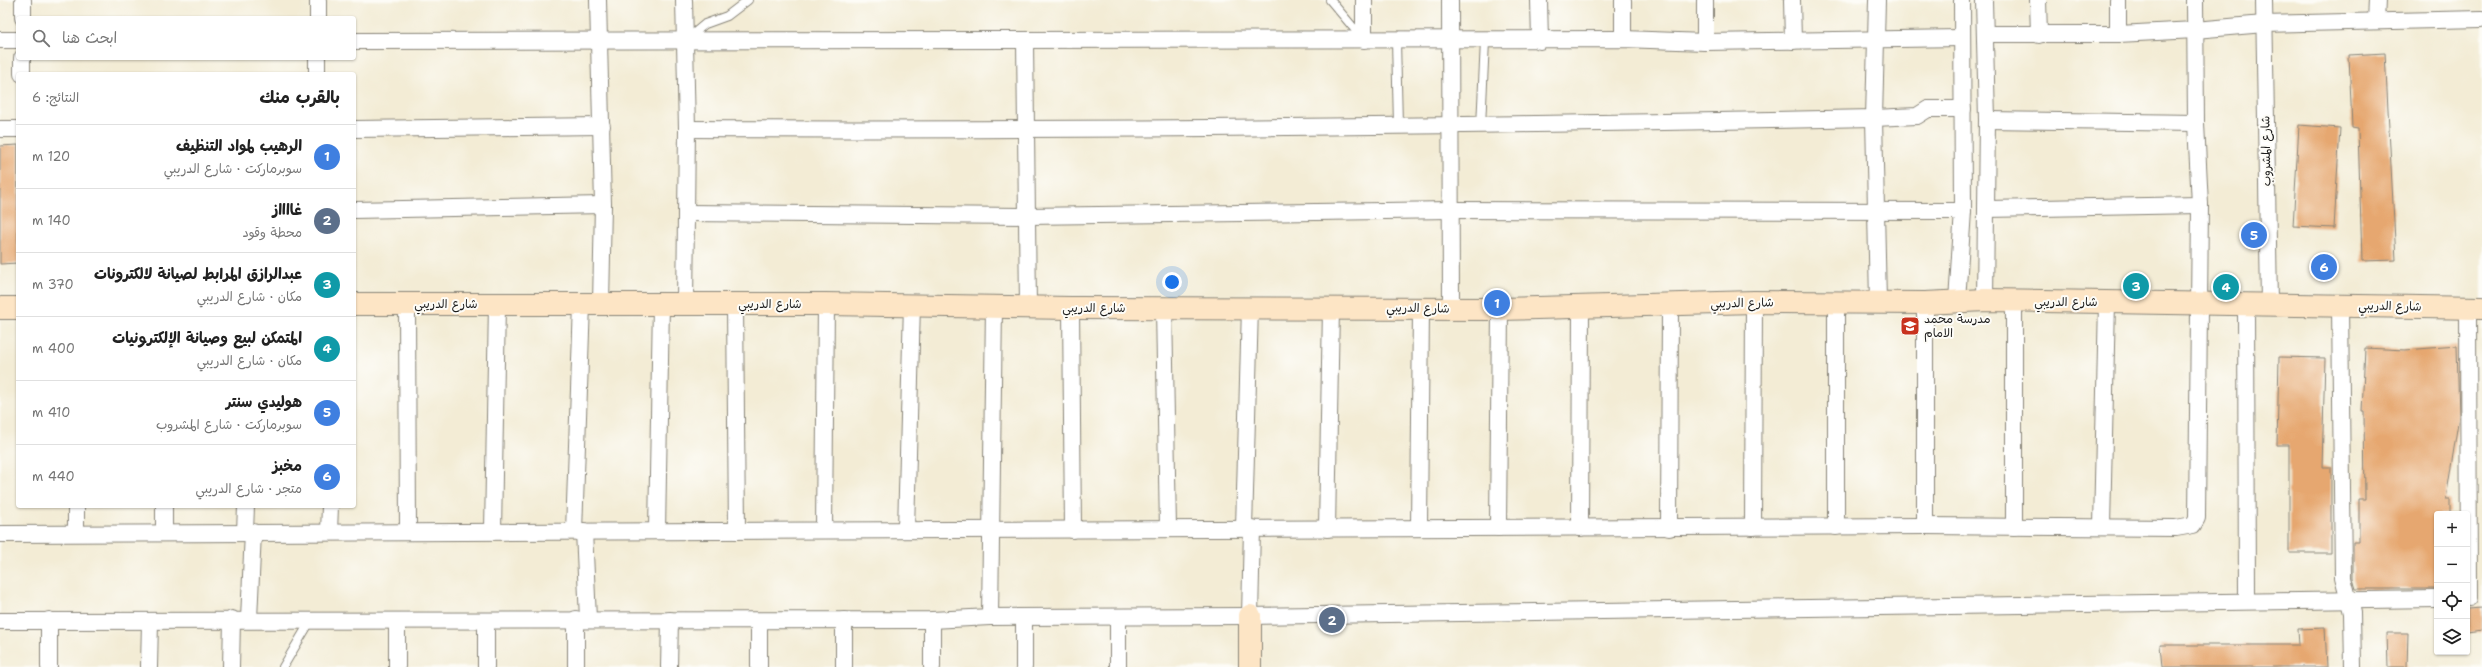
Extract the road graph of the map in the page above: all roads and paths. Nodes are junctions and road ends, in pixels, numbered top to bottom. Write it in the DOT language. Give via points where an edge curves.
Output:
graph roads {
  1 [pos="23,0"];
  2 [pos="318,0"];
  3 [pos="598,0"];
  4 [pos="684,0"];
  5 [pos="748,0"];
  6 [pos="1330,0"];
  7 [pos="1364,0"];
  8 [pos="1450,0"];
  9 [pos="1540,0"];
  10 [pos="1623,0"];
  11 [pos="1705,0"];
  12 [pos="1792,0"];
  13 [pos="1876,0"];
  14 [pos="1962,0"];
  15 [pos="1984,0"];
  16 [pos="2038,0"];
  17 [pos="2118,0"];
  18 [pos="2195,0"];
  19 [pos="2264,0"];
  20 [pos="2377,0"];
  21 [pos="22,16"];
  22 [pos="318,16"];
  23 [pos="2482,19"];
  24 [pos="2376,21"];
  25 [pos="2264,24"];
  26 [pos="2195,30"];
  27 [pos="1986,34"];
  28 [pos="2118,34"];
  29 [pos="2039,35"];
  30 [pos="1961,38"];
  31 [pos="1623,39"];
  32 [pos="0,40"];
  33 [pos="16,40"];
  34 [pos="356,40"];
  35 [pos="1364,40"];
  36 [pos="1396,40"];
  37 [pos="1877,40"];
  38 [pos="684,41"];
  39 [pos="1025,41"];
  40 [pos="1450,41"];
  41 [pos="1485,41"];
  42 [pos="1540,41"];
  43 [pos="1793,41"];
  44 [pos="598,42"];
  45 [pos="1705,42"];
  46 [pos="22,60"];
  47 [pos="317,60"];
  48 [pos="22,72"];
  49 [pos="317,72"];
  50 [pos="1963,109"];
  51 [pos="1874,118"];
  52 [pos="1987,120"];
  53 [pos="2196,123"];
  54 [pos="602,126"];
  55 [pos="1398,126"];
  56 [pos="1452,126"];
  57 [pos="1481,126"];
  58 [pos="0,128"];
  59 [pos="16,129"];
  60 [pos="356,129"];
  61 [pos="687,129"];
  62 [pos="1026,131"];
  63 [pos="603,205"];
  64 [pos="2200,205"];
  65 [pos="1987,209"];
  66 [pos="356,210"];
  67 [pos="1451,210"];
  68 [pos="1876,210"];
  69 [pos="1963,211"];
  70 [pos="686,213"];
  71 [pos="1027,216"];
  72 [pos="1985,300"];
  73 [pos="1957,301"];
  74 [pos="1754,302"];
  75 [pos="1836,302"];
  76 [pos="1878,302"];
  77 [pos="2014,302"];
  78 [pos="2107,302"];
  79 [pos="2200,302"];
  80 [pos="1925,303"];
  81 [pos="2246,303"];
  82 [pos="2269,303"];
  83 [pos="356,304"];
  84 [pos="407,304"];
  85 [pos="497,304"];
  86 [pos="591,304"];
  87 [pos="661,304"];
  88 [pos="685,304"];
  89 [pos="735,304"];
  90 [pos="826,304"];
  91 [pos="912,304"];
  92 [pos="1670,305"];
  93 [pos="2340,305"];
  94 [pos="994,306"];
  95 [pos="1581,306"];
  96 [pos="1028,307"];
  97 [pos="1250,307"];
  98 [pos="0,308"];
  99 [pos="16,308"];
  100 [pos="1071,308"];
  101 [pos="1164,308"];
  102 [pos="1331,308"];
  103 [pos="1421,308"];
  104 [pos="1451,308"];
  105 [pos="2475,308"];
  106 [pos="1500,309"];
  107 [pos="76,508"];
  108 [pos="164,508"];
  109 [pos="246,508"];
  110 [pos="330,508"];
  111 [pos="1925,526"];
  112 [pos="2102,526"];
  113 [pos="1836,527"];
  114 [pos="2014,527"];
  115 [pos="1248,528"];
  116 [pos="1419,528"];
  117 [pos="1498,528"];
  118 [pos="1580,528"];
  119 [pos="1669,528"];
  120 [pos="1753,528"];
  121 [pos="1168,529"];
  122 [pos="1327,529"];
  123 [pos="824,530"];
  124 [pos="906,530"];
  125 [pos="991,530"];
  126 [pos="1073,530"];
  127 [pos="493,531"];
  128 [pos="579,531"];
  129 [pos="657,531"];
  130 [pos="737,531"];
  131 [pos="164,532"];
  132 [pos="249,532"];
  133 [pos="329,532"];
  134 [pos="408,532"];
  135 [pos="76,533"];
  136 [pos="0,534"];
  137 [pos="2434,598"];
  138 [pos="2473,598"];
  139 [pos="2348,599"];
  140 [pos="2247,601"];
  141 [pos="1250,616"];
  142 [pos="990,617"];
  143 [pos="1118,617"];
  144 [pos="1024,618"];
  145 [pos="232,619"];
  146 [pos="249,619"];
  147 [pos="582,619"];
  148 [pos="49,620"];
  149 [pos="311,620"];
  150 [pos="670,620"];
  151 [pos="844,620"];
  152 [pos="932,620"];
  153 [pos="0,621"];
  154 [pos="150,621"];
  155 [pos="397,621"];
  156 [pos="486,621"];
  157 [pos="759,621"];
  158 [pos="49,667"];
  159 [pos="150,667"];
  160 [pos="231,667"];
  161 [pos="283,667"];
  162 [pos="397,667"];
  163 [pos="486,667"];
  164 [pos="576,667"];
  165 [pos="669,667"];
  166 [pos="758,667"];
  167 [pos="844,667"];
  168 [pos="932,667"];
  169 [pos="1024,667"];
  170 [pos="1118,667"];
  171 [pos="1250,667"];
  172 [pos="2353,667"];
  1 -- 21 [label="street"];
  2 -- 22 [label="street"];
  3 -- 44 [label="street"];
  4 -- 38 [label="street"];
  5 -- 38 [label="lane" via="727,16 705,24"];
  6 -- 35 [label="lane"];
  7 -- 35 [label="street"];
  8 -- 40 [label="street"];
  9 -- 42 [label="street"];
  10 -- 31 [label="street"];
  11 -- 45 [label="street"];
  12 -- 43 [label="street"];
  13 -- 37 [label="street"];
  14 -- 30 [label="street"];
  15 -- 27 [label="street"];
  16 -- 29 [label="street"];
  17 -- 28 [label="street"];
  18 -- 26 [label="street"];
  19 -- 25 [label="street, شارع المشروب"];
  20 -- 24 [label="street"];
  23 -- 24 [label="street"];
  24 -- 25 [label="street"];
  25 -- 26 [label="street"];
  25 -- 82 [label="street, شارع المشروب"];
  26 -- 28 [label="street"];
  26 -- 53 [label="street"];
  27 -- 29 [label="street"];
  27 -- 52 [label="street"];
  28 -- 29 [label="street"];
  30 -- 37 [label="street"];
  30 -- 50 [label="street"];
  31 -- 42 [label="street"];
  31 -- 45 [label="street"];
  32 -- 33 [label="street"];
  34 -- 44 [label="street"];
  35 -- 36 [label="street"];
  35 -- 39 [label="street"];
  36 -- 40 [label="street"];
  36 -- 55 [label="lane"];
  37 -- 43 [label="street"];
  37 -- 51 [label="street"];
  38 -- 39 [label="street"];
  38 -- 44 [label="street"];
  38 -- 61 [label="street"];
  39 -- 62 [label="street"];
  40 -- 41 [label="street"];
  40 -- 56 [label="street"];
  41 -- 42 [label="street"];
  41 -- 57 [label="lane"];
  43 -- 45 [label="street"];
  44 -- 54 [label="street"];
  46 -- 48 [label="street"];
  47 -- 49 [label="street"];
  50 -- 51 [label="street" via="1928,109 1917,116"];
  50 -- 69 [label="street"];
  51 -- 57 [label="street"];
  51 -- 68 [label="street"];
  52 -- 53 [label="street"];
  52 -- 65 [label="street"];
  53 -- 64 [label="street"];
  54 -- 60 [label="street"];
  54 -- 63 [label="street"];
  55 -- 56 [label="street"];
  55 -- 62 [label="street"];
  56 -- 57 [label="street"];
  56 -- 67 [label="street"];
  58 -- 59 [label="street"];
  61 -- 62 [label="street"];
  61 -- 70 [label="street"];
  62 -- 71 [label="street"];
  63 -- 66 [label="street"];
  63 -- 86 [label="street"];
  64 -- 65 [label="street"];
  64 -- 79 [label="street"];
  65 -- 72 [label="street"];
  67 -- 68 [label="street"];
  67 -- 71 [label="street"];
  67 -- 104 [label="street"];
  68 -- 69 [label="street"];
  68 -- 76 [label="street"];
  69 -- 73 [label="street"];
  70 -- 71 [label="street"];
  70 -- 88 [label="street"];
  71 -- 96 [label="street"];
  72 -- 73 [label="street, شارع الدريبي"];
  72 -- 77 [label="street, شارع الدريبي"];
  73 -- 80 [label="street, شارع الدريبي"];
  74 -- 75 [label="street, شارع الدريبي"];
  74 -- 92 [label="street, شارع الدريبي"];
  74 -- 120 [label="street"];
  75 -- 76 [label="street, شارع الدريبي"];
  75 -- 113 [label="street"];
  76 -- 80 [label="street, شارع الدريبي"];
  77 -- 78 [label="street, شارع الدريبي"];
  77 -- 114 [label="street"];
  78 -- 79 [label="street, شارع الدريبي"];
  78 -- 112 [label="street"];
  79 -- 81 [label="street, شارع الدريبي"];
  79 -- 112 [label="street" via="2197,518 2193,525 2176,528"];
  80 -- 111 [label="street"];
  81 -- 82 [label="street, شارع الدريبي"];
  81 -- 140 [label="street"];
  82 -- 93 [label="street, شارع الدريبي"];
  83 -- 84 [label="street, شارع الدريبي"];
  84 -- 85 [label="street, شارع الدريبي"];
  84 -- 134 [label="street"];
  85 -- 86 [label="street, شارع الدريبي"];
  85 -- 127 [label="street"];
  86 -- 87 [label="street, شارع الدريبي"];
  86 -- 128 [label="street"];
  87 -- 88 [label="street, شارع الدريبي"];
  87 -- 129 [label="street"];
  88 -- 89 [label="street, شارع الدريبي"];
  89 -- 90 [label="street, شارع الدريبي"];
  89 -- 130 [label="street"];
  90 -- 91 [label="street, شارع الدريبي"];
  90 -- 123 [label="street"];
  91 -- 94 [label="street, شارع الدريبي"];
  91 -- 124 [label="street"];
  92 -- 95 [label="street, شارع الدريبي"];
  92 -- 119 [label="street"];
  93 -- 105 [label="street, شارع الدريبي"];
  93 -- 139 [label="street" via="2343,578"];
  94 -- 96 [label="street, شارع الدريبي"];
  94 -- 125 [label="street"];
  95 -- 106 [label="street, شارع الدريبي"];
  95 -- 118 [label="street"];
  96 -- 100 [label="street, شارع الدريبي"];
  97 -- 101 [label="street, شارع الدريبي"];
  97 -- 102 [label="street, شارع الدريبي"];
  97 -- 115 [label="street"];
  98 -- 99 [label="street"];
  100 -- 101 [label="street, شارع الدريبي"];
  100 -- 126 [label="street"];
  101 -- 121 [label="street"];
  102 -- 103 [label="street, شارع الدريبي"];
  102 -- 122 [label="street"];
  103 -- 104 [label="street, شارع الدريبي"];
  103 -- 116 [label="street"];
  104 -- 106 [label="street, شارع الدريبي"];
  105 -- 138 [label="street"];
  106 -- 117 [label="street"];
  107 -- 135 [label="street"];
  108 -- 131 [label="street"];
  109 -- 132 [label="street"];
  110 -- 133 [label="street"];
  111 -- 113 [label="street"];
  111 -- 114 [label="street"];
  112 -- 114 [label="street"];
  113 -- 120 [label="street"];
  115 -- 121 [label="street"];
  115 -- 122 [label="street"];
  115 -- 141 [label="street"];
  116 -- 117 [label="street"];
  116 -- 122 [label="street"];
  117 -- 118 [label="street"];
  118 -- 119 [label="street"];
  119 -- 120 [label="street"];
  121 -- 126 [label="street"];
  123 -- 124 [label="street"];
  123 -- 130 [label="street"];
  124 -- 125 [label="street"];
  125 -- 126 [label="street"];
  125 -- 142 [label="street"];
  127 -- 128 [label="street"];
  127 -- 134 [label="street"];
  128 -- 129 [label="street"];
  128 -- 147 [label="street"];
  129 -- 130 [label="street"];
  131 -- 132 [label="street"];
  131 -- 135 [label="street"];
  132 -- 133 [label="street"];
  132 -- 146 [label="street"];
  133 -- 134 [label="street"];
  135 -- 136 [label="street"];
  137 -- 139 [label="street"];
  139 -- 140 [label="street"];
  139 -- 172 [label="street" via="2352,621"];
  140 -- 141 [label="street"];
  141 -- 143 [label="street"];
  141 -- 171 [label="street"];
  142 -- 144 [label="street"];
  142 -- 152 [label="street"];
  143 -- 144 [label="street"];
  143 -- 170 [label="street"];
  144 -- 169 [label="street"];
  145 -- 146 [label="street"];
  145 -- 154 [label="street"];
  145 -- 160 [label="street"];
  146 -- 149 [label="street"];
  147 -- 150 [label="street"];
  147 -- 156 [label="street"];
  147 -- 164 [label="street"];
  148 -- 153 [label="street"];
  148 -- 154 [label="street"];
  148 -- 158 [label="street"];
  149 -- 155 [label="street"];
  149 -- 161 [label="lane"];
  150 -- 157 [label="street"];
  150 -- 165 [label="street"];
  151 -- 152 [label="street"];
  151 -- 157 [label="street"];
  151 -- 167 [label="street"];
  152 -- 168 [label="street"];
  154 -- 159 [label="street"];
  155 -- 156 [label="street"];
  155 -- 162 [label="street"];
  156 -- 163 [label="street"];
  157 -- 166 [label="street"];
}
